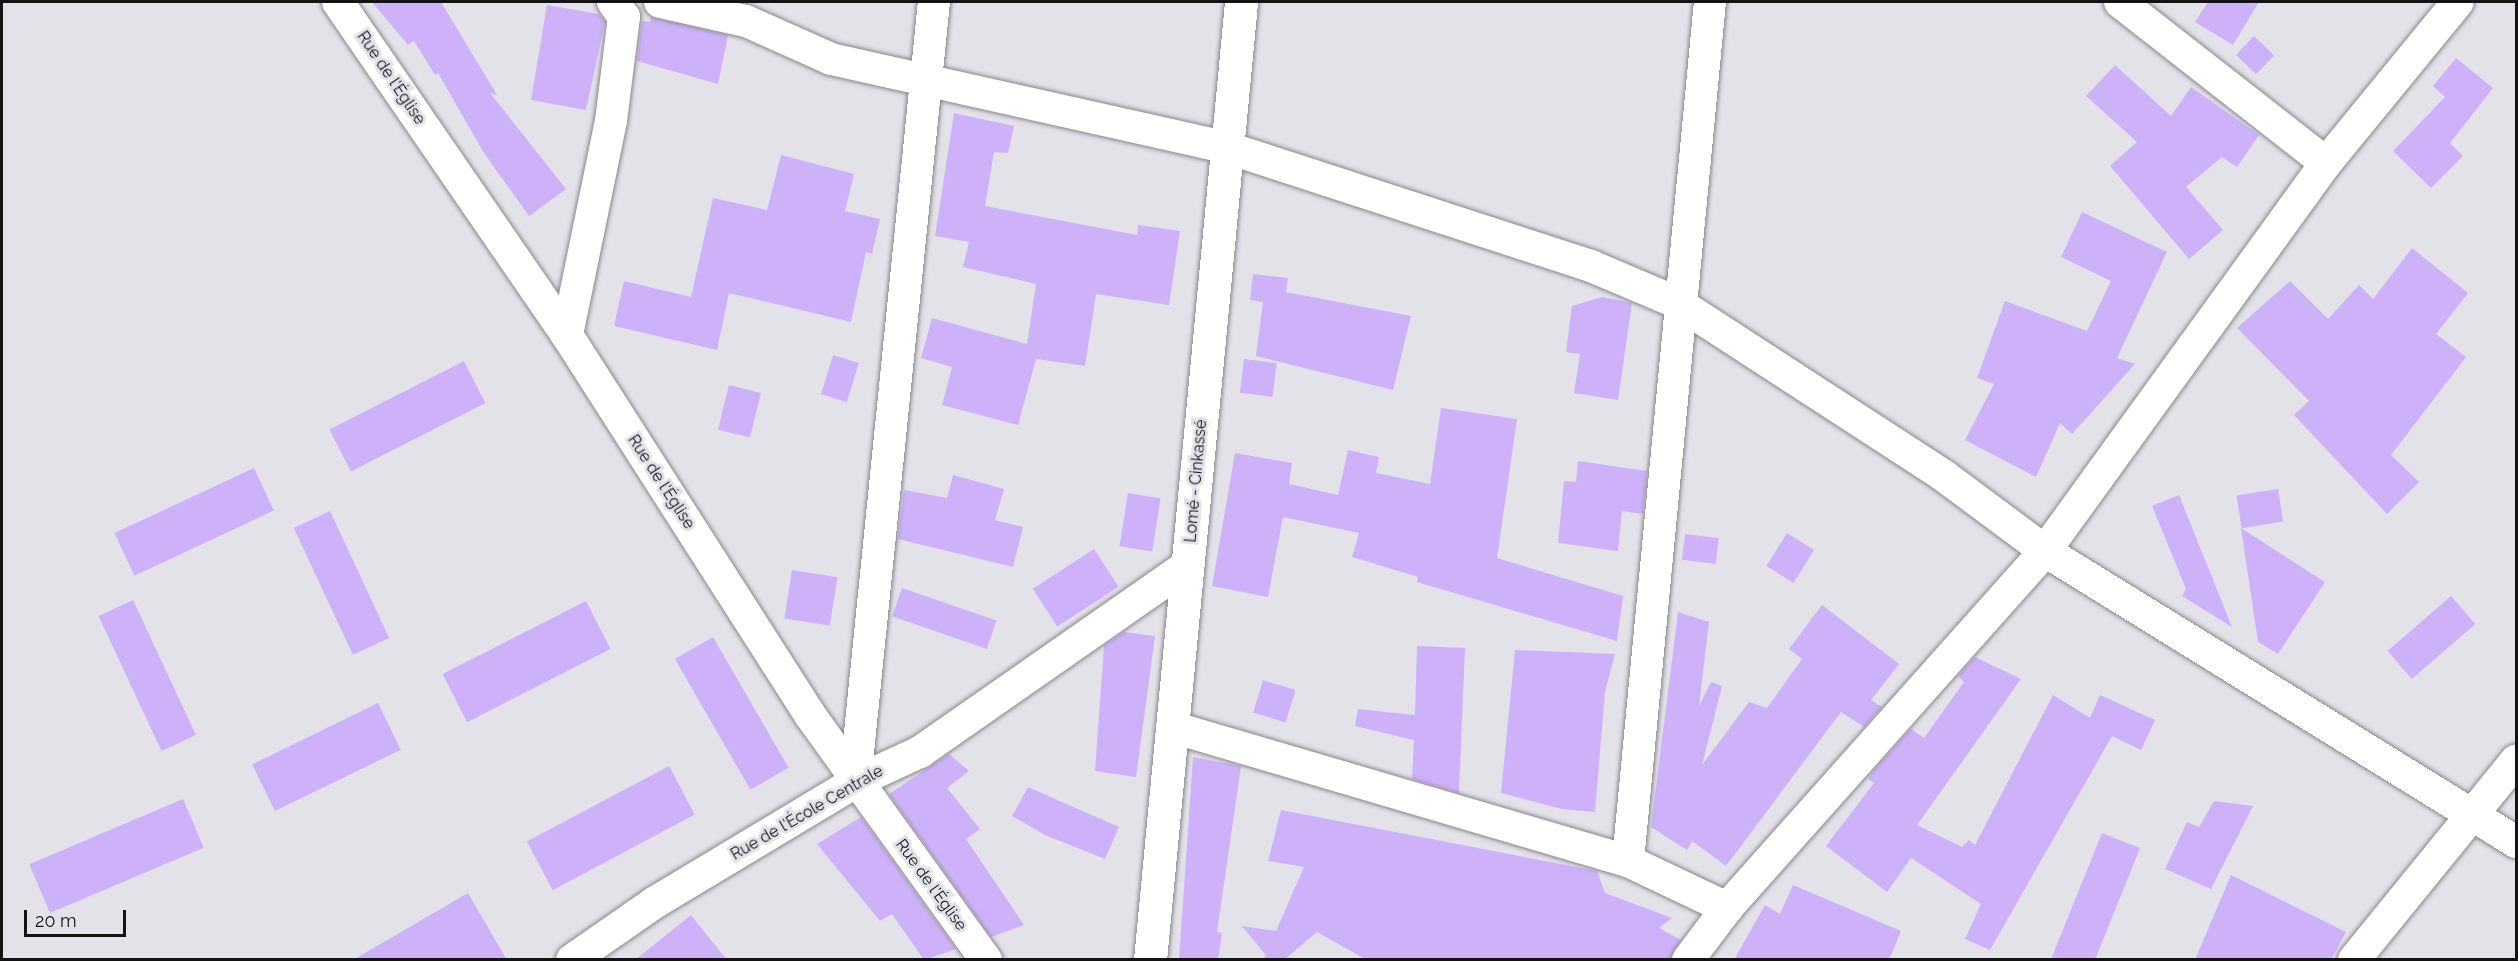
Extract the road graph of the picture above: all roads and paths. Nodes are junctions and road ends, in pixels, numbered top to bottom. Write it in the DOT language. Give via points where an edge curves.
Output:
graph roads {
  1 [pos="338,2"];
  2 [pos="613,2"];
  3 [pos="660,2"];
  4 [pos="934,2"];
  5 [pos="1241,2"];
  6 [pos="1710,2"];
  7 [pos="2120,2"];
  8 [pos="2458,2"];
  9 [pos="927,81"];
  10 [pos="1225,147"];
  11 [pos="2326,163"];
  12 [pos="1678,303"];
  13 [pos="567,335"];
  14 [pos="2045,551"];
  15 [pos="1188,565"];
  16 [pos="1172,727"];
  17 [pos="2517,761"];
  18 [pos="855,782"];
  19 [pos="2474,815"];
  20 [pos="2517,842"];
  21 [pos="1628,861"];
  22 [pos="1727,908"];
  23 [pos="572,960"];
  24 [pos="986,960"];
  25 [pos="1150,960"];
  26 [pos="1688,960"];
  27 [pos="2354,960"];
  1 -- 13 [label="street, Rue de l'Église"];
  2 -- 13 [label="street" via="624,17 611,121"];
  3 -- 9 [label="street" via="746,21 831,59"];
  4 -- 9 [label="street"];
  5 -- 10 [label="highway, Lomé - Cinkassé"];
  6 -- 12 [label="street"];
  7 -- 11 [label="street"];
  8 -- 11 [label="street"];
  9 -- 10 [label="street"];
  9 -- 18 [label="street"];
  10 -- 12 [label="street" via="1591,266"];
  10 -- 15 [label="highway, Lomé - Cinkassé"];
  11 -- 14 [label="street"];
  12 -- 14 [label="street" via="1944,476"];
  12 -- 21 [label="street"];
  13 -- 18 [label="street, Rue de l'Église"];
  14 -- 19 [label="street"];
  14 -- 22 [label="street"];
  15 -- 16 [label="highway, Lomé - Cinkassé"];
  15 -- 18 [label="street, Rue de l'École Centrale" via="920,752"];
  16 -- 21 [label="street"];
  16 -- 25 [label="highway, Lomé - Cinkassé"];
  17 -- 19 [label="street"];
  18 -- 23 [label="street, Rue de l'École Centrale" via="654,903"];
  18 -- 24 [label="street, Rue de l'Église"];
  19 -- 20 [label="street"];
  19 -- 27 [label="street"];
  21 -- 22 [label="street"];
  22 -- 26 [label="street"];
}
